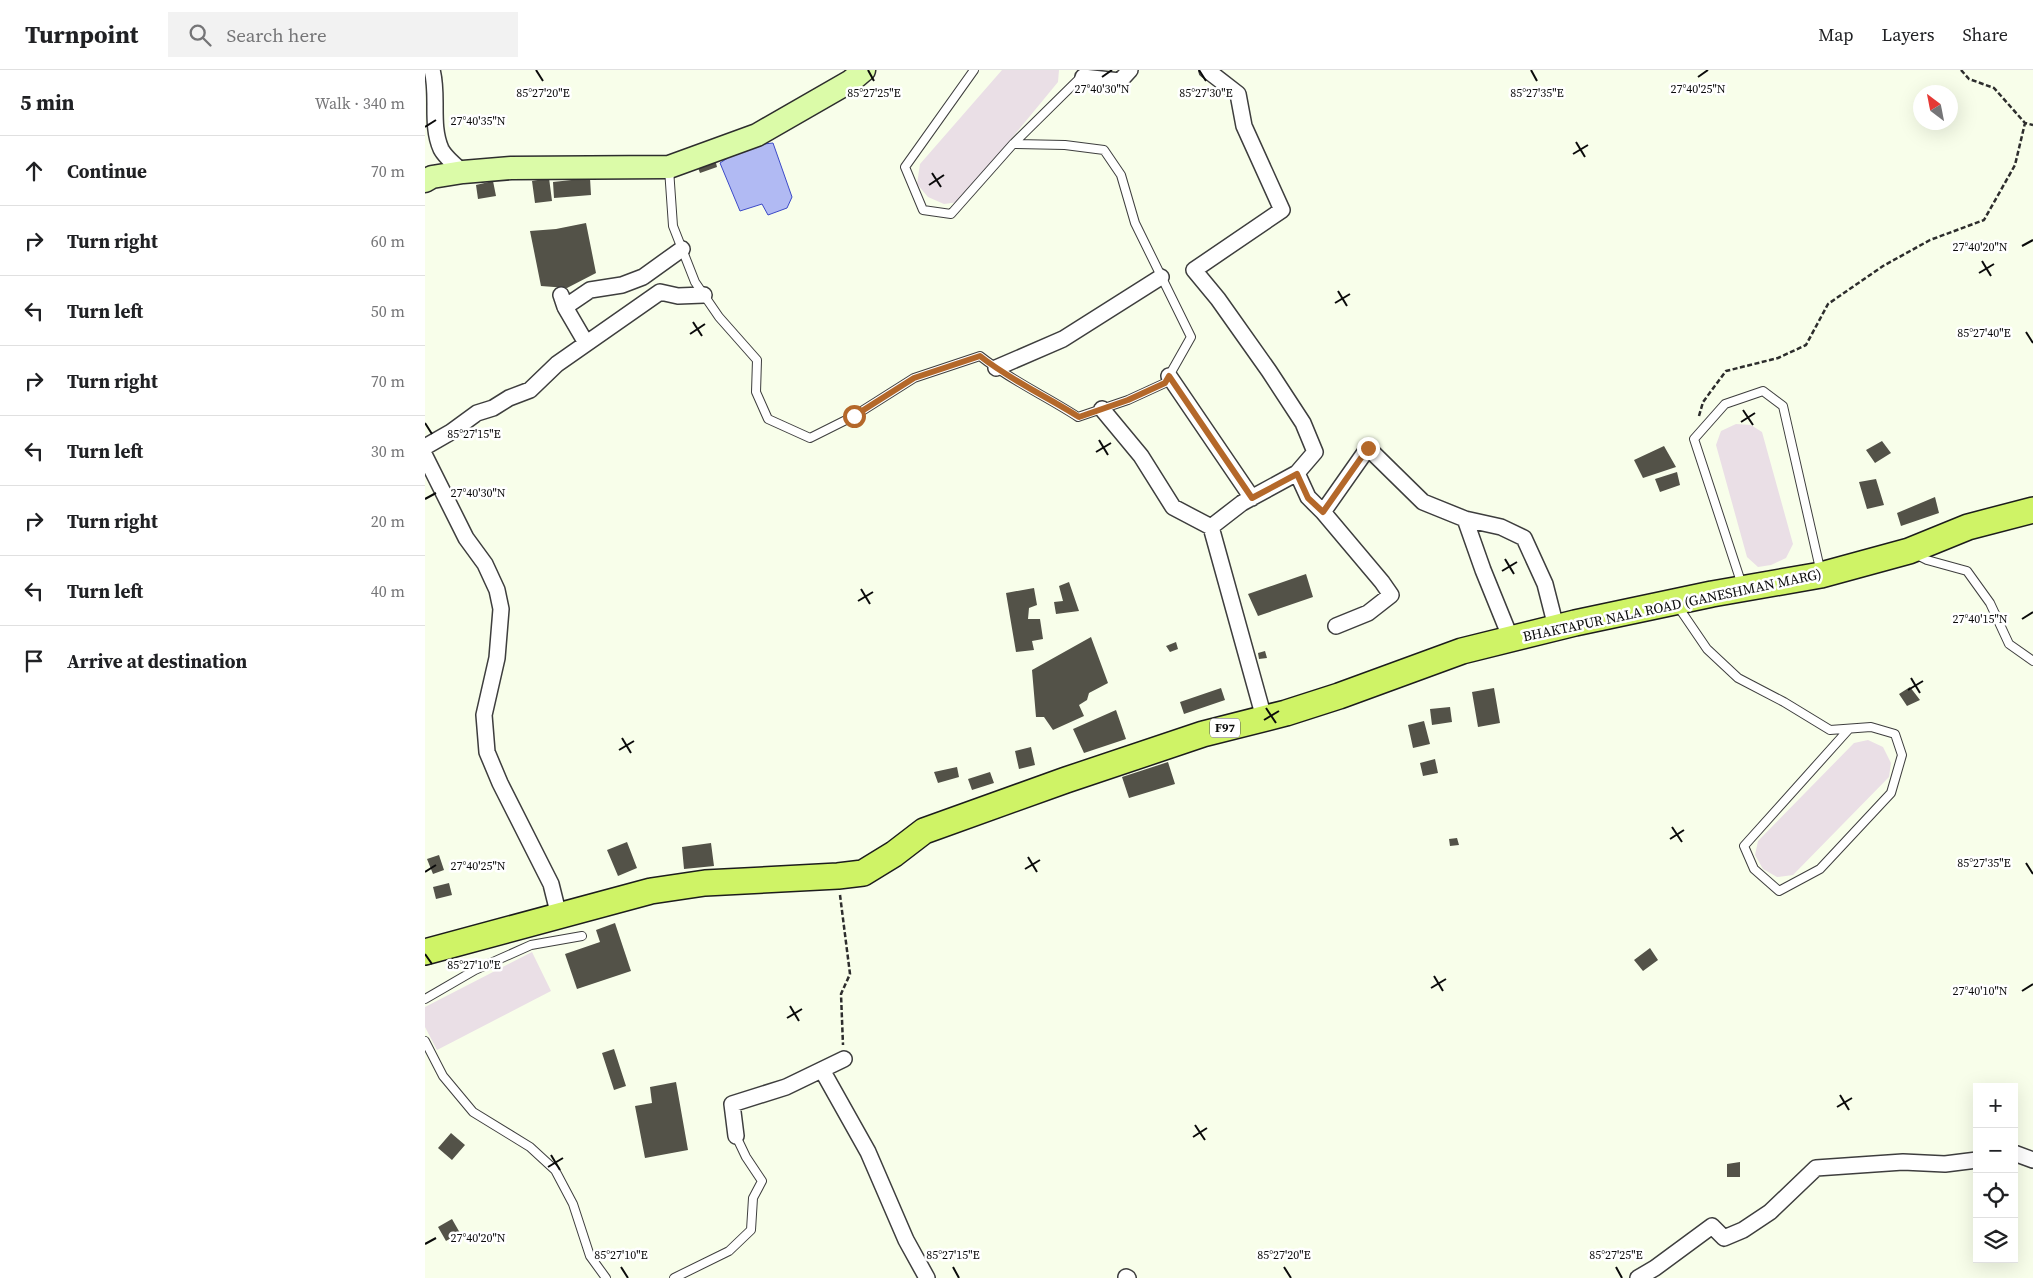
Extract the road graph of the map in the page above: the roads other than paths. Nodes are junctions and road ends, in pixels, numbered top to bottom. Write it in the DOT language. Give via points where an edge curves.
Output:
graph roads {
  1 [pos="432,70"];
  2 [pos="864,70"];
  3 [pos="974,70"];
  4 [pos="1130,70"];
  5 [pos="1207,70"];
  6 [pos="1084,74"];
  7 [pos="1013,144"];
  8 [pos="669,167"];
  9 [pos="463,172"];
  10 [pos="425,181"];
  11 [pos="682,250"];
  12 [pos="1161,277"];
  13 [pos="704,295"];
  14 [pos="586,343"];
  15 [pos="996,368"];
  16 [pos="1169,376"];
  17 [pos="1102,409"];
  18 [pos="425,447"];
  19 [pos="425,456"];
  20 [pos="1297,474"];
  21 [pos="1252,498"];
  22 [pos="2033,510"];
  23 [pos="1323,512"];
  24 [pos="1465,519"];
  25 [pos="1211,527"];
  26 [pos="1909,551"];
  27 [pos="1821,575"];
  28 [pos="1744,590"];
  29 [pos="1675,602"];
  30 [pos="1336,626"];
  31 [pos="1557,627"];
  32 [pos="1511,639"];
  33 [pos="2033,661"];
  34 [pos="1264,718"];
  35 [pos="1849,729"];
  36 [pos="559,916"];
  37 [pos="582,936"];
  38 [pos="425,952"];
  39 [pos="425,999"];
  40 [pos="425,1042"];
  41 [pos="844,1059"];
  42 [pos="822,1070"];
  43 [pos="736,1136"];
  44 [pos="2018,1154"];
  45 [pos="1973,1160"];
  46 [pos="2033,1160"];
  47 [pos="606,1278"];
  48 [pos="674,1278"];
  49 [pos="927,1278"];
  50 [pos="1638,1278"];
  1 -- 9 [label="street" via="435,118 442,150"];
  2 -- 8 [label="main road" via="851,82 757,135"];
  3 -- 7 [label="lane" via="905,167 923,210 951,214"];
  4 -- 6 [label="street" via="1120,81"];
  5 -- 20 [label="street" via="1238,94 1244,126 1282,210 1194,270 1303,422 1315,452"];
  6 -- 7 [label="lane"];
  7 -- 12 [label="lane" via="1104,150 1121,175 1135,223"];
  8 -- 9 [label="main road" via="511,168"];
  8 -- 11 [label="lane" via="673,226"];
  9 -- 10 [label="main road"];
  11 -- 13 [label="lane"];
  11 -- 14 [label="street" via="643,277 623,285 590,290 563,301"];
  12 -- 15 [label="street" via="1063,339"];
  12 -- 16 [label="lane" via="1191,337"];
  13 -- 14 [label="street" via="678,296 660,292"];
  13 -- 15 [label="lane" via="757,360 756,392 768,419 810,438 854,416 914,378 980,356"];
  14 -- 18 [label="street" via="557,364 530,390 477,412"];
  15 -- 17 [label="lane" via="1079,417"];
  16 -- 17 [label="lane" via="1165,383"];
  16 -- 21 [label="street"];
  17 -- 25 [label="street" via="1141,456 1173,507"];
  19 -- 36 [label="street" via="466,538 485,564 497,590 501,609 497,658 484,715 487,752 551,884"];
  20 -- 21 [label="street"];
  20 -- 23 [label="street" via="1308,498"];
  21 -- 25 [label="street"];
  22 -- 26 [label="main road, BHAKTAPUR NALA ROAD (GANESHMAN MARG) / F97" via="1968,527"];
  23 -- 24 [label="street" via="1368,448 1423,502"];
  23 -- 30 [label="street" via="1391,595 1368,613"];
  24 -- 31 [label="street" via="1501,527 1524,538 1545,584"];
  24 -- 32 [label="street"];
  25 -- 34 [label="street"];
  26 -- 27 [label="main road, BHAKTAPUR NALA ROAD (GANESHMAN MARG) / F97"];
  26 -- 33 [label="lane" via="1927,560 1967,571 1990,603 2009,644"];
  27 -- 28 [label="main road, BHAKTAPUR NALA ROAD (GANESHMAN MARG) / F97"];
  27 -- 28 [label="lane" via="1783,406 1763,391 1725,404 1694,439"];
  28 -- 29 [label="main road, BHAKTAPUR NALA ROAD (GANESHMAN MARG) / F97"];
  29 -- 31 [label="main road, BHAKTAPUR NALA ROAD (GANESHMAN MARG) / F97"];
  29 -- 35 [label="lane" via="1707,649 1738,678 1830,730"];
  31 -- 32 [label="main road, BHAKTAPUR NALA ROAD (GANESHMAN MARG) / F97"];
  32 -- 34 [label="main road, BHAKTAPUR NALA ROAD (GANESHMAN MARG) / F97" via="1463,651 1339,696"];
  34 -- 36 [label="main road, BHAKTAPUR NALA ROAD (GANESHMAN MARG) / F97" via="1203,734 924,831 863,873 705,883 651,891"];
  35 -- 35 [label="lane" via="1871,727 1895,734 1901,755 1891,793 1820,869 1779,891 1754,869 1744,846"];
  36 -- 38 [label="main road, BHAKTAPUR NALA ROAD (GANESHMAN MARG) / F97"];
  37 -- 39 [label="lane" via="531,945 475,970"];
  40 -- 47 [label="lane" via="443,1076 473,1112 530,1147 555,1170 573,1204 590,1256"];
  41 -- 42 [label="street"];
  42 -- 43 [label="street" via="786,1087 732,1104"];
  42 -- 49 [label="street" via="868,1152 906,1240"];
  43 -- 48 [label="lane" via="762,1181 753,1198 751,1230 729,1251"];
  44 -- 46 [label="street"];
  45 -- 50 [label="street" via="1816,1168 1770,1212 1743,1230 1724,1238 1712,1226"];
}
